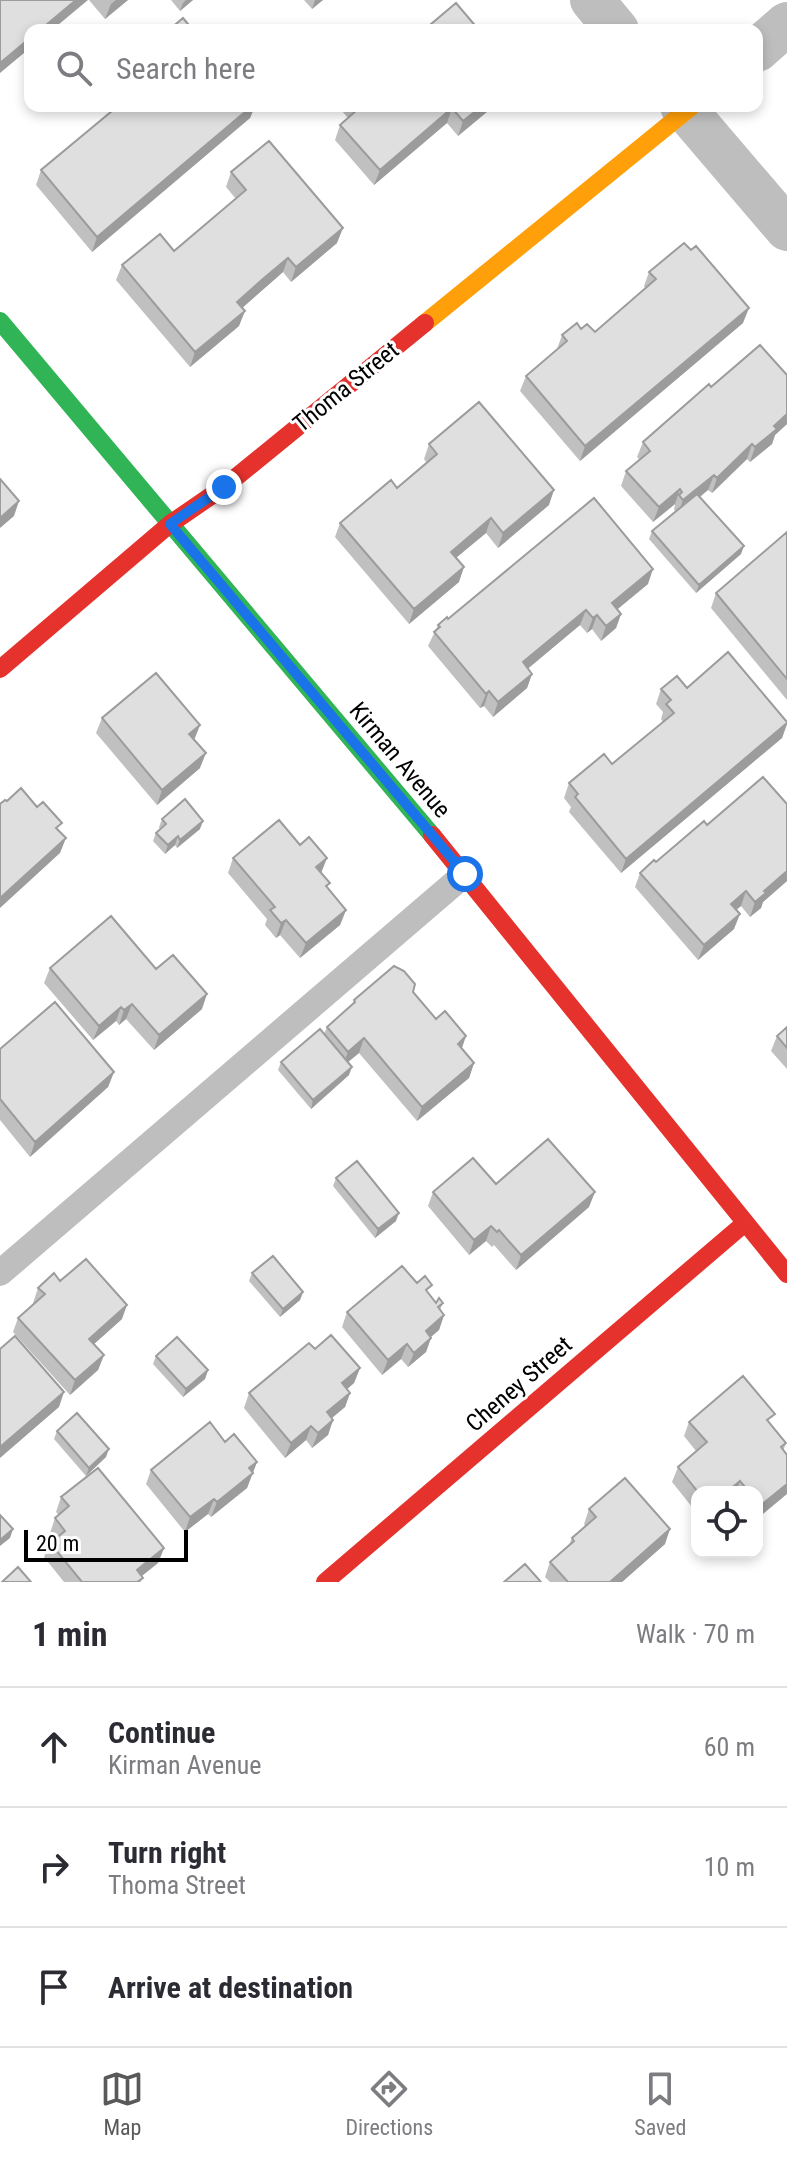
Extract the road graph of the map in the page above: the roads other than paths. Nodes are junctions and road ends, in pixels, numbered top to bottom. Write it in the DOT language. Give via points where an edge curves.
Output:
graph roads {
  1 [pos="592,0"];
  2 [pos="612,24"];
  3 [pos="787,24"];
  4 [pos="763,45"];
  5 [pos="682,112"];
  6 [pos="690,112"];
  7 [pos="787,229"];
  8 [pos="0,321"];
  9 [pos="170,524"];
  10 [pos="0,669"];
  11 [pos="465,874"];
  12 [pos="745,1223"];
  13 [pos="0,1273"];
  14 [pos="787,1274"];
  15 [pos="325,1582"];
  1 -- 2 [label="street"];
  3 -- 4 [label="street"];
  5 -- 9 [label="street, Thoma Street" via="224,487"];
  6 -- 7 [label="street"];
  8 -- 9 [label="street, Kirman Avenue"];
  9 -- 10 [label="street, Thoma Street"];
  9 -- 11 [label="street, Kirman Avenue"];
  11 -- 12 [label="street, Kirman Avenue"];
  11 -- 13 [label="lane"];
  12 -- 14 [label="street, Kirman Avenue"];
  12 -- 15 [label="street, Cheney Street"];
}
